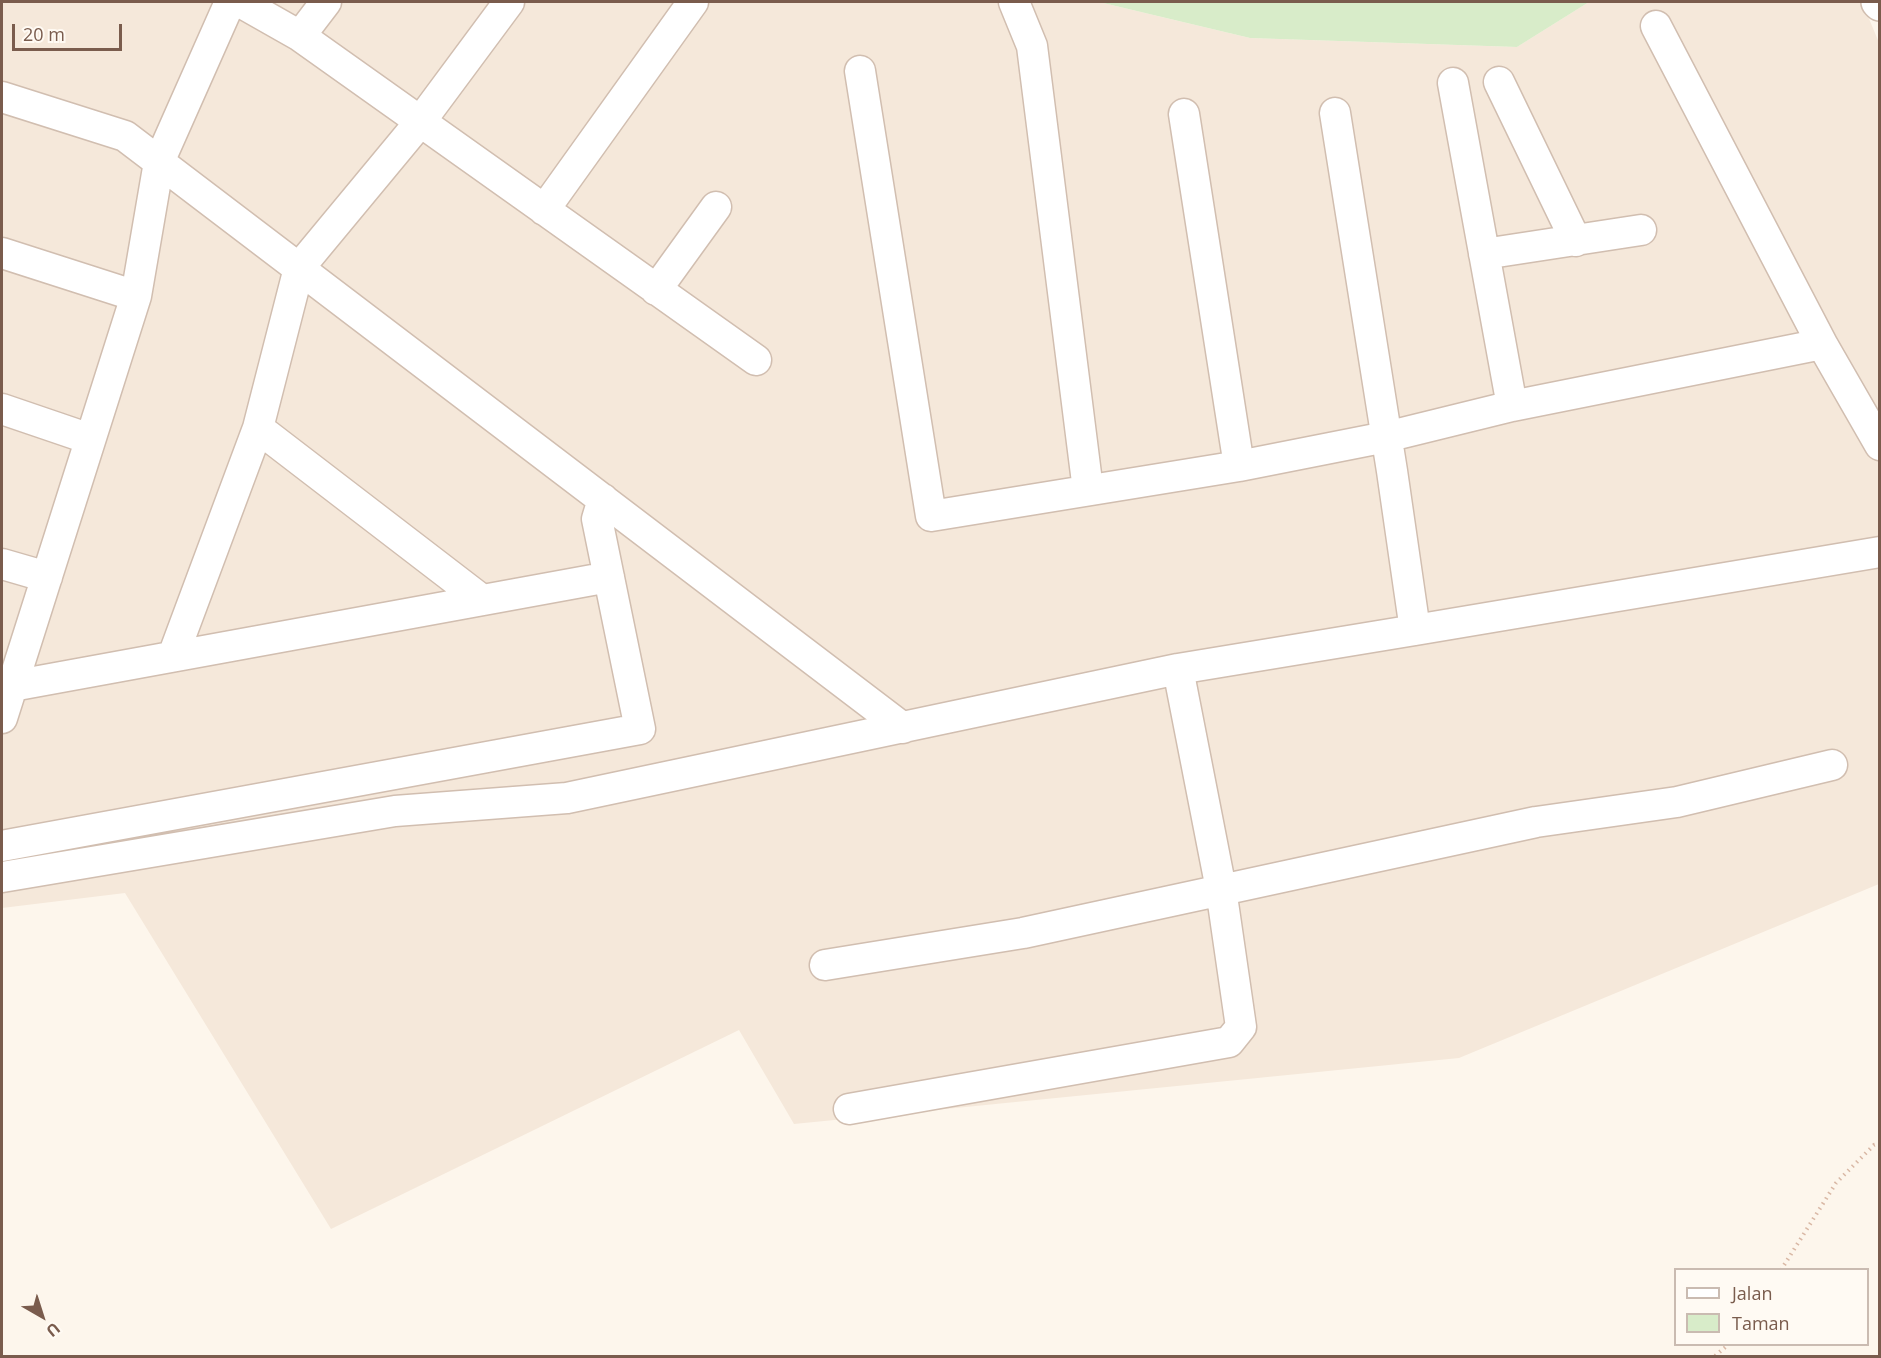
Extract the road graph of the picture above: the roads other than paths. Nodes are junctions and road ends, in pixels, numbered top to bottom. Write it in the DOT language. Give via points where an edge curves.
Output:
graph roads {
  1 [pos="230,2"];
  2 [pos="240,2"];
  3 [pos="326,2"];
  4 [pos="509,2"];
  5 [pos="693,2"];
  6 [pos="1014,2"];
  7 [pos="1656,26"];
  8 [pos="300,36"];
  9 [pos="860,71"];
  10 [pos="1500,82"];
  11 [pos="1453,83"];
  12 [pos="2,97"];
  13 [pos="1335,113"];
  14 [pos="1184,114"];
  15 [pos="420,122"];
  16 [pos="159,162"];
  17 [pos="716,207"];
  18 [pos="543,210"];
  19 [pos="1641,230"];
  20 [pos="1576,241"];
  21 [pos="2,253"];
  22 [pos="1484,254"];
  23 [pos="299,268"];
  24 [pos="656,290"];
  25 [pos="136,296"];
  26 [pos="1822,344"];
  27 [pos="756,360"];
  28 [pos="1512,406"];
  29 [pos="2,409"];
  30 [pos="258,428"];
  31 [pos="1386,437"];
  32 [pos="90,439"];
  33 [pos="1880,445"];
  34 [pos="1239,466"];
  35 [pos="1088,490"];
  36 [pos="603,499"];
  37 [pos="1880,552"];
  38 [pos="2,564"];
  39 [pos="46,577"];
  40 [pos="609,577"];
  41 [pos="482,600"];
  42 [pos="1415,630"];
  43 [pos="173,656"];
  44 [pos="1179,669"];
  45 [pos="12,686"];
  46 [pos="2,718"];
  47 [pos="903,728"];
  48 [pos="1832,765"];
  49 [pos="2,846"];
  50 [pos="2,877"];
  51 [pos="1221,889"];
  52 [pos="825,965"];
  53 [pos="849,1109"];
  1 -- 16 [label="street"];
  2 -- 8 [label="street"];
  3 -- 8 [label="street"];
  4 -- 15 [label="street"];
  5 -- 18 [label="street"];
  6 -- 35 [label="street" via="1032,46"];
  7 -- 26 [label="street"];
  8 -- 15 [label="street"];
  9 -- 35 [label="street" via="931,516"];
  10 -- 20 [label="street"];
  11 -- 22 [label="street"];
  12 -- 16 [label="street" via="125,136"];
  13 -- 31 [label="street"];
  14 -- 34 [label="street"];
  15 -- 18 [label="street"];
  15 -- 23 [label="street"];
  16 -- 23 [label="street"];
  16 -- 25 [label="street"];
  17 -- 24 [label="street"];
  18 -- 24 [label="street"];
  19 -- 20 [label="street"];
  20 -- 22 [label="street"];
  21 -- 25 [label="street"];
  22 -- 28 [label="street"];
  23 -- 30 [label="street"];
  23 -- 36 [label="street"];
  24 -- 27 [label="street"];
  25 -- 32 [label="street"];
  26 -- 28 [label="street"];
  26 -- 33 [label="street"];
  28 -- 31 [label="street"];
  29 -- 32 [label="street"];
  30 -- 41 [label="street"];
  30 -- 43 [label="street"];
  31 -- 34 [label="street"];
  31 -- 42 [label="street"];
  32 -- 39 [label="street"];
  34 -- 35 [label="street"];
  36 -- 40 [label="street" via="597,519"];
  36 -- 47 [label="street"];
  37 -- 42 [label="street"];
  38 -- 39 [label="street"];
  39 -- 45 [label="street"];
  40 -- 41 [label="street"];
  40 -- 49 [label="street" via="640,729"];
  41 -- 43 [label="street"];
  42 -- 44 [label="street"];
  43 -- 45 [label="street"];
  44 -- 47 [label="street"];
  44 -- 51 [label="street"];
  45 -- 46 [label="street"];
  47 -- 50 [label="street" via="567,798 395,811"];
  48 -- 51 [label="street" via="1677,802 1536,822"];
  51 -- 52 [label="street" via="1023,933"];
  51 -- 53 [label="street" via="1241,1027 1229,1042"];
}
